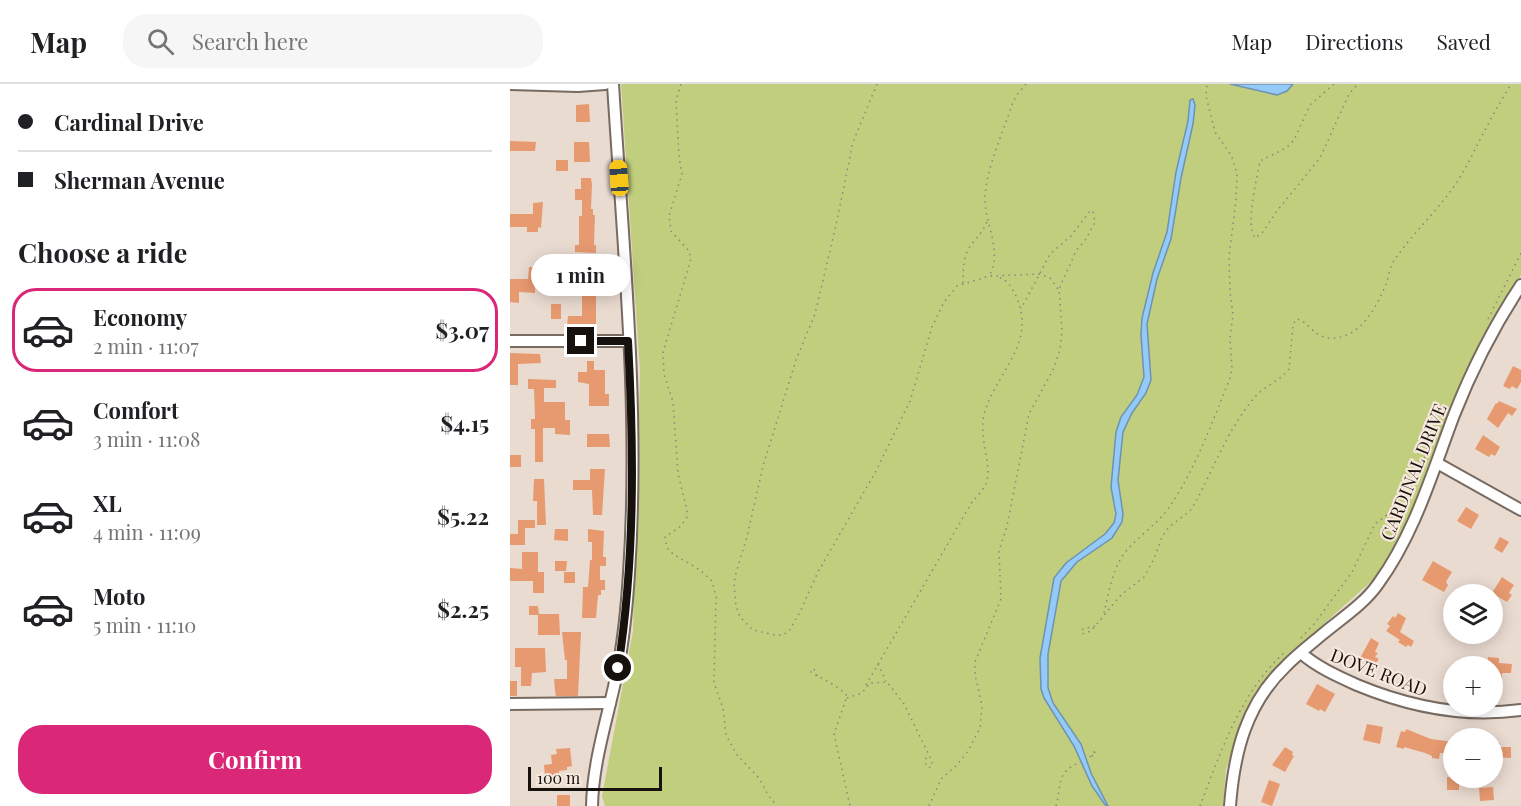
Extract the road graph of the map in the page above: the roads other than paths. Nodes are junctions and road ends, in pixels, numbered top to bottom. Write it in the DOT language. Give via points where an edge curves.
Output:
graph roads {
  1 [pos="510,84"];
  2 [pos="605,84"];
  3 [pos="613,84"];
  4 [pos="1519,293"];
  5 [pos="510,340"];
  6 [pos="628,341"];
  7 [pos="1437,463"];
  8 [pos="1521,510"];
  9 [pos="1301,653"];
  10 [pos="610,703"];
  11 [pos="510,704"];
  12 [pos="1521,710"];
  13 [pos="592,806"];
  14 [pos="1230,806"];
  1 -- 2 [label="street"];
  3 -- 6 [label="street"];
  4 -- 7 [label="street, CARDINAL DRIVE" via="1482,351"];
  5 -- 6 [label="street"];
  6 -- 10 [label="street" via="632,443 630,557 623,636"];
  7 -- 8 [label="street"];
  7 -- 9 [label="street, CARDINAL DRIVE" via="1413,526 1376,587"];
  9 -- 12 [label="street, DOVE ROAD" via="1344,679 1428,708 1483,714"];
  9 -- 14 [label="street, CARDINAL DRIVE" via="1270,684 1246,725 1235,758"];
  10 -- 11 [label="street"];
  10 -- 13 [label="street"];
}
